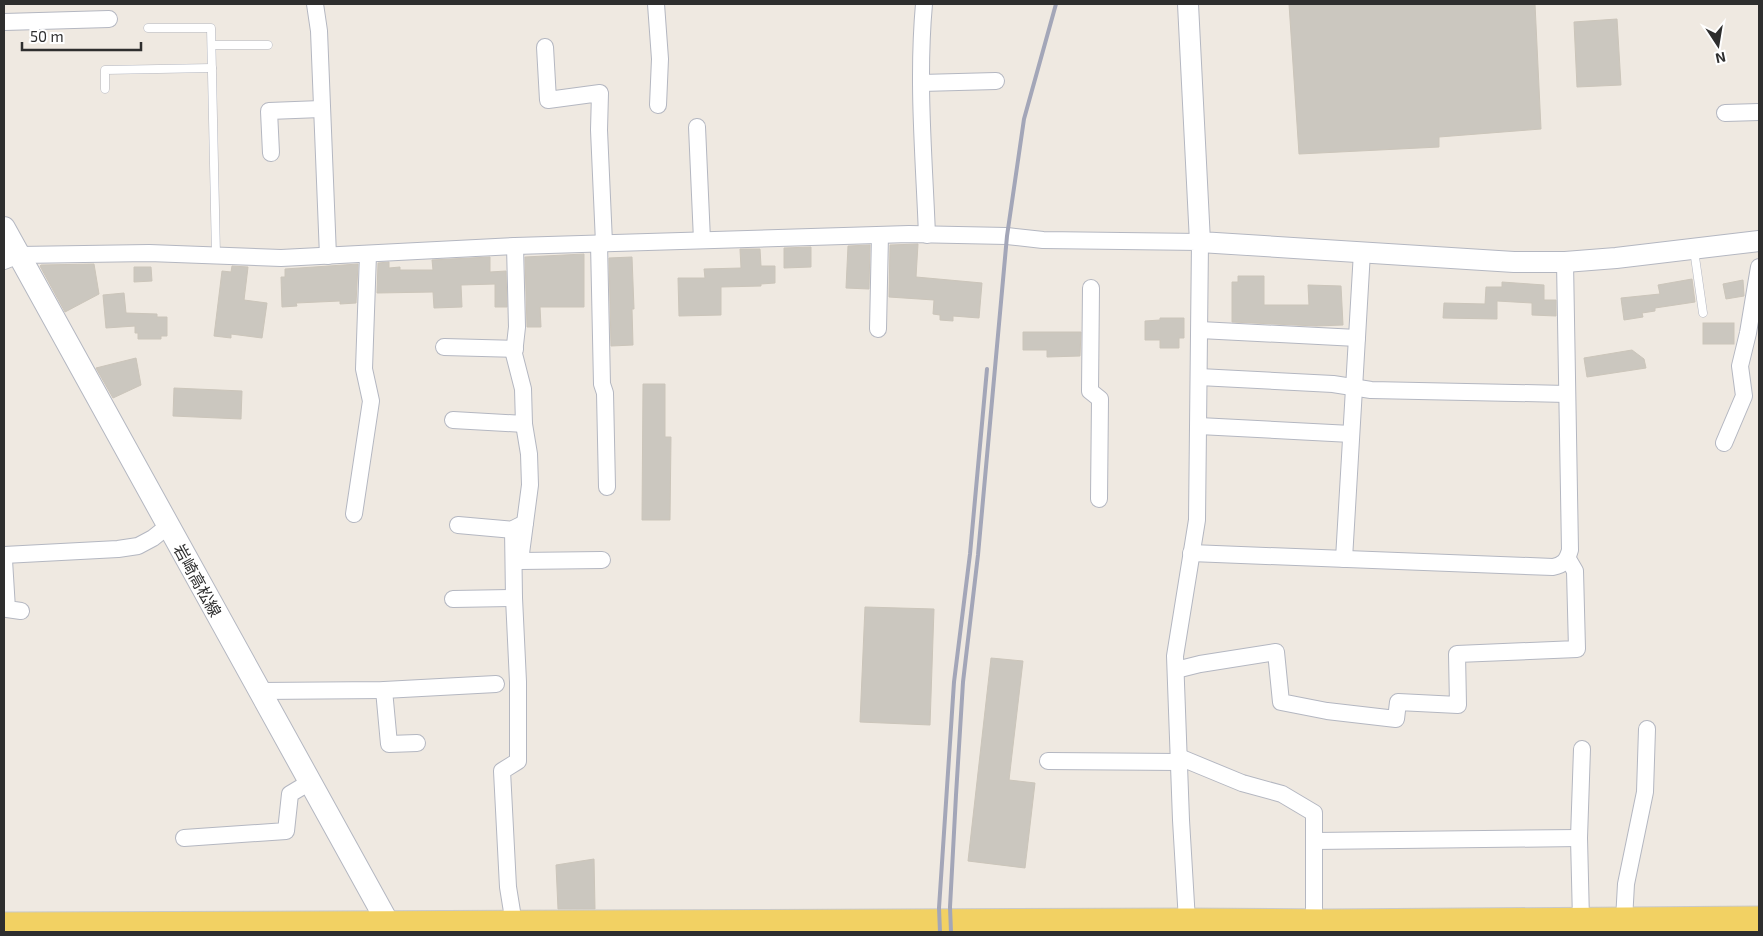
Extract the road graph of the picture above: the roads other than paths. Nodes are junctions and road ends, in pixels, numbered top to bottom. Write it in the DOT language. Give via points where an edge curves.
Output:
graph roads {
  1 [pos="315,4"];
  2 [pos="656,4"];
  3 [pos="924,4"];
  4 [pos="1188,4"];
  5 [pos="108,19"];
  6 [pos="4,22"];
  7 [pos="148,28"];
  8 [pos="212,45"];
  9 [pos="268,45"];
  10 [pos="545,47"];
  11 [pos="212,68"];
  12 [pos="996,81"];
  13 [pos="921,83"];
  14 [pos="105,89"];
  15 [pos="658,105"];
  16 [pos="321,109"];
  17 [pos="1759,112"];
  18 [pos="1726,113"];
  19 [pos="697,127"];
  20 [pos="271,152"];
  21 [pos="4,228"];
  22 [pos="880,235"];
  23 [pos="927,235"];
  24 [pos="702,240"];
  25 [pos="1759,241"];
  26 [pos="1200,242"];
  27 [pos="602,243"];
  28 [pos="515,246"];
  29 [pos="1694,248"];
  30 [pos="1362,252"];
  31 [pos="368,254"];
  32 [pos="216,255"];
  33 [pos="328,256"];
  34 [pos="11,258"];
  35 [pos="1564,262"];
  36 [pos="1759,267"];
  37 [pos="1091,288"];
  38 [pos="1704,313"];
  39 [pos="878,329"];
  40 [pos="1200,330"];
  41 [pos="1357,338"];
  42 [pos="444,347"];
  43 [pos="514,349"];
  44 [pos="1199,377"];
  45 [pos="1354,387"];
  46 [pos="1567,394"];
  47 [pos="453,420"];
  48 [pos="524,424"];
  49 [pos="1198,426"];
  50 [pos="1351,434"];
  51 [pos="1724,444"];
  52 [pos="608,487"];
  53 [pos="1099,499"];
  54 [pos="354,514"];
  55 [pos="458,525"];
  56 [pos="168,526"];
  57 [pos="520,526"];
  58 [pos="1191,554"];
  59 [pos="4,555"];
  60 [pos="1344,559"];
  61 [pos="1568,559"];
  62 [pos="4,560"];
  63 [pos="602,560"];
  64 [pos="514,598"];
  65 [pos="453,599"];
  66 [pos="21,611"];
  67 [pos="1176,670"];
  68 [pos="496,684"];
  69 [pos="384,690"];
  70 [pos="260,691"];
  71 [pos="1647,730"];
  72 [pos="416,743"];
  73 [pos="1582,749"];
  74 [pos="1179,759"];
  75 [pos="1048,761"];
  76 [pos="310,782"];
  77 [pos="184,838"];
  78 [pos="1580,838"];
  79 [pos="1315,841"];
  80 [pos="1759,919"];
  81 [pos="1581,920"];
  82 [pos="1624,920"];
  83 [pos="1187,921"];
  84 [pos="514,924"];
  85 [pos="4,925"];
  86 [pos="1534,926"];
  87 [pos="1668,926"];
  88 [pos="1216,927"];
  89 [pos="1314,927"];
  90 [pos="391,928"];
  91 [pos="848,928"];
  1 -- 16 [label="street"];
  2 -- 15 [label="street" via="660,59"];
  3 -- 13 [label="street"];
  4 -- 26 [label="street"];
  5 -- 6 [label="street"];
  7 -- 8 [label="lane" via="211,28"];
  8 -- 9 [label="lane"];
  8 -- 11 [label="lane"];
  10 -- 27 [label="street" via="548,100 600,93"];
  11 -- 14 [label="lane" via="105,70"];
  11 -- 32 [label="lane"];
  12 -- 13 [label="street"];
  13 -- 23 [label="street"];
  16 -- 20 [label="street" via="270,111"];
  16 -- 33 [label="street"];
  17 -- 18 [label="street"];
  19 -- 24 [label="street"];
  21 -- 34 [label="main road, 岩崎高松線"];
  22 -- 23 [label="street"];
  22 -- 24 [label="street"];
  22 -- 39 [label="street"];
  23 -- 26 [label="street"];
  24 -- 27 [label="street"];
  25 -- 29 [label="street"];
  26 -- 30 [label="street"];
  26 -- 40 [label="street"];
  27 -- 28 [label="street"];
  27 -- 52 [label="street" via="602,384"];
  28 -- 31 [label="street"];
  28 -- 43 [label="street" via="517,327"];
  29 -- 35 [label="street"];
  29 -- 38 [label="lane"];
  30 -- 35 [label="street"];
  30 -- 41 [label="street"];
  31 -- 33 [label="street"];
  31 -- 54 [label="street" via="364,369 371,401"];
  32 -- 33 [label="street"];
  32 -- 34 [label="street" via="149,253"];
  34 -- 56 [label="main road, 岩崎高松線"];
  35 -- 46 [label="street"];
  36 -- 51 [label="street" via="1740,366 1744,396"];
  37 -- 53 [label="street" via="1090,390 1100,399"];
  40 -- 41 [label="street"];
  40 -- 44 [label="street"];
  41 -- 45 [label="street"];
  42 -- 43 [label="street"];
  43 -- 48 [label="street" via="522,389"];
  44 -- 45 [label="street"];
  44 -- 49 [label="street"];
  45 -- 46 [label="street"];
  45 -- 50 [label="street"];
  46 -- 61 [label="street"];
  47 -- 48 [label="street"];
  48 -- 57 [label="street" via="530,485"];
  49 -- 50 [label="street"];
  49 -- 58 [label="street" via="1197,520"];
  50 -- 60 [label="street"];
  55 -- 57 [label="street"];
  56 -- 59 [label="street" via="138,546"];
  56 -- 70 [label="main road, 岩崎高松線"];
  57 -- 63 [label="street" via="520,560"];
  57 -- 64 [label="street"];
  58 -- 60 [label="street"];
  58 -- 67 [label="street" via="1175,656"];
  60 -- 61 [label="street" via="1553,568"];
  61 -- 67 [label="street" via="1575,571 1577,649 1457,654 1458,705 1398,702 1396,719 1280,702 1276,652"];
  62 -- 66 [label="street" via="7,609"];
  64 -- 65 [label="street"];
  64 -- 84 [label="street" via="518,761 502,770 508,887"];
  67 -- 74 [label="street"];
  68 -- 69 [label="street"];
  69 -- 70 [label="street"];
  69 -- 72 [label="street" via="389,744"];
  70 -- 76 [label="main road, 岩崎高松線"];
  71 -- 82 [label="street" via="1645,792 1626,884"];
  73 -- 78 [label="street"];
  74 -- 75 [label="street"];
  74 -- 79 [label="street" via="1282,794 1314,814"];
  74 -- 83 [label="street"];
  76 -- 77 [label="street" via="290,794 286,831"];
  76 -- 90 [label="main road, 岩崎高松線"];
  78 -- 79 [label="street"];
  78 -- 81 [label="street"];
  79 -- 89 [label="street"];
  80 -- 87 [label="main road"];
  81 -- 82 [label="main road"];
  81 -- 86 [label="main road"];
  82 -- 87 [label="main road"];
  83 -- 88 [label="main road"];
  83 -- 91 [label="main road"];
  84 -- 90 [label="main road"];
  84 -- 91 [label="main road"];
  85 -- 90 [label="main road"];
  86 -- 89 [label="main road"];
  88 -- 89 [label="main road"];
}
